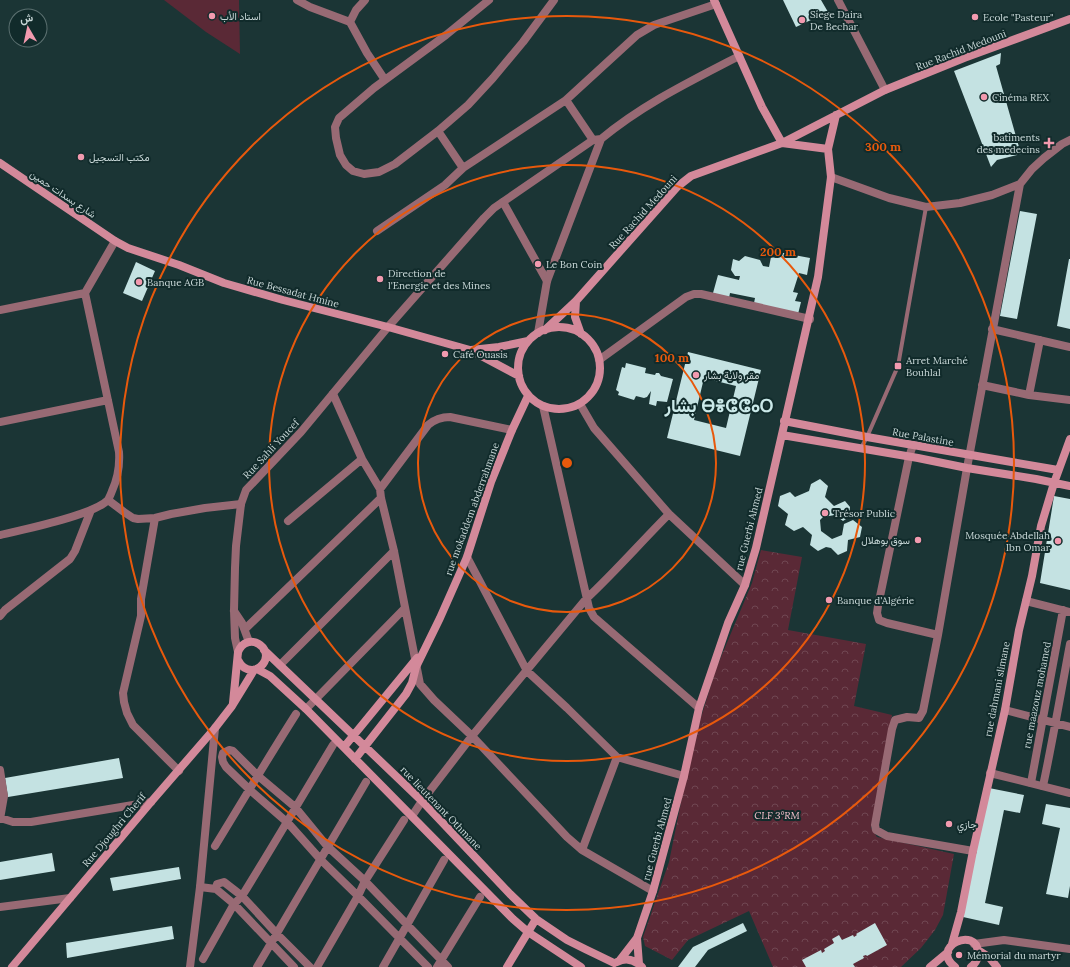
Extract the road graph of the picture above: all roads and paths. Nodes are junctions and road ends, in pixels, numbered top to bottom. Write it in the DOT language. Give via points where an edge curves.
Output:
graph roads {
  1 [pos="297,0"];
  2 [pos="365,0"];
  3 [pos="489,0"];
  4 [pos="554,0"];
  5 [pos="838,0"];
  6 [pos="715,2"];
  7 [pos="1070,19"];
  8 [pos="350,22"];
  9 [pos="739,56"];
  10 [pos="385,80"];
  11 [pos="885,90"];
  12 [pos="566,100"];
  13 [pos="836,115"];
  14 [pos="438,131"];
  15 [pos="597,140"];
  16 [pos="1070,140"];
  17 [pos="782,143"];
  18 [pos="828,149"];
  19 [pos="0,163"];
  20 [pos="463,168"];
  21 [pos="831,177"];
  22 [pos="1020,184"];
  23 [pos="503,202"];
  24 [pos="926,207"];
  25 [pos="377,231"];
  26 [pos="115,241"];
  27 [pos="547,281"];
  28 [pos="85,293"];
  29 [pos="576,302"];
  30 [pos="0,310"];
  31 [pos="810,319"];
  32 [pos="388,327"];
  33 [pos="992,329"];
  34 [pos="541,332"];
  35 [pos="581,334"];
  36 [pos="1040,340"];
  37 [pos="528,341"];
  38 [pos="1070,347"];
  39 [pos="470,350"];
  40 [pos="599,360"];
  41 [pos="519,376"];
  42 [pos="982,385"];
  43 [pos="333,394"];
  44 [pos="1029,395"];
  45 [pos="528,396"];
  46 [pos="108,400"];
  47 [pos="1070,400"];
  48 [pos="580,404"];
  49 [pos="544,406"];
  50 [pos="784,421"];
  51 [pos="0,422"];
  52 [pos="512,430"];
  53 [pos="782,435"];
  54 [pos="867,437"];
  55 [pos="1070,438"];
  56 [pos="913,445"];
  57 [pos="860,449"];
  58 [pos="969,455"];
  59 [pos="909,457"];
  60 [pos="362,459"];
  61 [pos="967,468"];
  62 [pos="1058,470"];
  63 [pos="1054,482"];
  64 [pos="1070,486"];
  65 [pos="381,494"];
  66 [pos="108,500"];
  67 [pos="241,504"];
  68 [pos="91,510"];
  69 [pos="669,514"];
  70 [pos="155,518"];
  71 [pos="288,521"];
  72 [pos="0,535"];
  73 [pos="394,551"];
  74 [pos="467,557"];
  75 [pos="745,585"];
  76 [pos="586,599"];
  77 [pos="1026,601"];
  78 [pos="405,608"];
  79 [pos="234,610"];
  80 [pos="1067,611"];
  81 [pos="0,616"];
  82 [pos="245,629"];
  83 [pos="938,635"];
  84 [pos="249,642"];
  85 [pos="1070,644"];
  86 [pos="264,650"];
  87 [pos="238,656"];
  88 [pos="416,664"];
  89 [pos="280,665"];
  90 [pos="256,669"];
  91 [pos="527,672"];
  92 [pos="315,699"];
  93 [pos="232,706"];
  94 [pos="699,708"];
  95 [pos="306,709"];
  96 [pos="1005,710"];
  97 [pos="296,714"];
  98 [pos="1043,720"];
  99 [pos="1056,724"];
  100 [pos="1070,727"];
  101 [pos="215,728"];
  102 [pos="354,735"];
  103 [pos="472,736"];
  104 [pos="333,745"];
  105 [pos="344,746"];
  106 [pos="365,746"];
  107 [pos="617,757"];
  108 [pos="355,759"];
  109 [pos="0,770"];
  110 [pos="179,771"];
  111 [pos="990,773"];
  112 [pos="257,775"];
  113 [pos="684,776"];
  114 [pos="366,782"];
  115 [pos="1031,783"];
  116 [pos="1043,786"];
  117 [pos="250,790"];
  118 [pos="1070,793"];
  119 [pos="422,801"];
  120 [pos="151,802"];
  121 [pos="295,807"];
  122 [pos="0,818"];
  123 [pos="408,818"];
  124 [pos="288,823"];
  125 [pos="215,846"];
  126 [pos="327,846"];
  127 [pos="582,850"];
  128 [pos="973,851"];
  129 [pos="320,860"];
  130 [pos="444,860"];
  131 [pos="365,881"];
  132 [pos="200,887"];
  133 [pos="216,890"];
  134 [pos="653,891"];
  135 [pos="242,896"];
  136 [pos="358,896"];
  137 [pos="480,897"];
  138 [pos="70,898"];
  139 [pos="234,904"];
  140 [pos="0,906"];
  141 [pos="536,919"];
  142 [pos="407,924"];
  143 [pos="528,932"];
  144 [pos="277,934"];
  145 [pos="400,938"];
  146 [pos="637,938"];
  147 [pos="271,944"];
  148 [pos="976,947"];
  149 [pos="950,948"];
  150 [pos="1070,949"];
  151 [pos="203,959"];
  152 [pos="441,959"];
  153 [pos="615,963"];
  154 [pos="640,966"];
  155 [pos="12,967"];
  156 [pos="190,967"];
  157 [pos="257,967"];
  158 [pos="294,967"];
  159 [pos="310,967"];
  160 [pos="317,967"];
  161 [pos="382,967"];
  162 [pos="428,967"];
  163 [pos="437,967"];
  164 [pos="448,967"];
  165 [pos="507,967"];
  166 [pos="581,967"];
  167 [pos="930,967"];
  168 [pos="955,967"];
  169 [pos="971,967"];
  170 [pos="997,967"];
  1 -- 8 [label="street"];
  2 -- 8 [label="street"];
  3 -- 10 [label="street"];
  4 -- 14 [label="street" via="493,78 468,105"];
  5 -- 11 [label="street"];
  6 -- 9 [label="main road"];
  6 -- 12 [label="street" via="654,25 637,35"];
  7 -- 11 [label="main road, Rue Rachid Medouni"];
  8 -- 10 [label="street"];
  9 -- 15 [label="street, Rue Sahli Youcef" via="659,98"];
  9 -- 17 [label="main road"];
  10 -- 14 [label="street" via="359,100 337,122 336,138 340,155 346,165 353,171 364,174 379,172 395,164"];
  11 -- 13 [label="main road, Rue Rachid Medouni"];
  12 -- 15 [label="street"];
  12 -- 20 [label="street"];
  13 -- 17 [label="main road, Rue Rachid Medouni"];
  13 -- 18 [label="main road, rue Guerbi Ahmed"];
  14 -- 20 [label="street"];
  15 -- 23 [label="street, Rue Sahli Youcef"];
  15 -- 27 [label="street"];
  16 -- 22 [label="street" via="1044,158"];
  17 -- 18 [label="main road"];
  17 -- 29 [label="main road, Rue Rachid Medouni" via="684,180"];
  18 -- 21 [label="main road, rue Guerbi Ahmed"];
  19 -- 26 [label="main road, شارع بسدات حمين"];
  20 -- 25 [label="street" via="445,185"];
  21 -- 24 [label="street" via="889,198"];
  21 -- 31 [label="main road, rue Guerbi Ahmed"];
  22 -- 24 [label="street" via="992,195 960,203"];
  22 -- 33 [label="street"];
  23 -- 27 [label="street"];
  23 -- 32 [label="street, Rue Sahli Youcef" via="484,218"];
  24 -- 54 [label="lane" via="898,366"];
  26 -- 28 [label="street"];
  26 -- 32 [label="main road, Rue Bessadat Hmine" via="224,283"];
  27 -- 34 [label="street"];
  28 -- 30 [label="street"];
  28 -- 46 [label="street"];
  29 -- 34 [label="main road, Rue Rachid Medouni"];
  29 -- 35 [label="main road" via="575,317"];
  31 -- 40 [label="street" via="694,294 686,297"];
  31 -- 50 [label="main road, rue Guerbi Ahmed"];
  32 -- 39 [label="main road, Rue Bessadat Hmine"];
  32 -- 43 [label="street, Rue Sahli Youcef"];
  33 -- 36 [label="street"];
  33 -- 42 [label="street"];
  34 -- 35 [label="main road" via="557,328"];
  34 -- 37 [label="main road"];
  35 -- 40 [label="main road" via="596,350"];
  36 -- 38 [label="street"];
  36 -- 44 [label="street"];
  37 -- 39 [label="main road, Rue Bessadat Hmine"];
  37 -- 41 [label="main road" via="521,352"];
  39 -- 41 [label="main road, Rue Bessadat Hmine"];
  40 -- 48 [label="main road" via="598,380 588,397"];
  41 -- 45 [label="main road"];
  42 -- 44 [label="street"];
  42 -- 58 [label="street"];
  43 -- 60 [label="street"];
  43 -- 67 [label="street, Rue Sahli Youcef" via="302,432 246,490"];
  44 -- 47 [label="street"];
  45 -- 49 [label="main road"];
  45 -- 52 [label="main road, rue mokaddem abderrahmane"];
  46 -- 51 [label="street"];
  46 -- 66 [label="street" via="120,460 118,476"];
  48 -- 49 [label="main road" via="560,409"];
  48 -- 69 [label="street" via="594,428"];
  49 -- 76 [label="street"];
  50 -- 53 [label="main road, rue Guerbi Ahmed"];
  50 -- 54 [label="main road, Rue Palastine"];
  52 -- 65 [label="street" via="450,417 434,420"];
  52 -- 74 [label="main road, rue mokaddem abderrahmane" via="491,482"];
  53 -- 57 [label="main road"];
  53 -- 75 [label="main road, rue Guerbi Ahmed"];
  54 -- 56 [label="main road, Rue Palastine"];
  54 -- 57 [label="lane"];
  55 -- 62 [label="main road, rue dahmani slimane"];
  56 -- 58 [label="main road, Rue Palastine"];
  56 -- 59 [label="street"];
  57 -- 59 [label="main road"];
  58 -- 61 [label="street"];
  58 -- 62 [label="main road, Rue Palastine"];
  59 -- 61 [label="main road"];
  59 -- 83 [label="street" via="877,613 879,620 887,623"];
  60 -- 65 [label="street"];
  60 -- 71 [label="street"];
  61 -- 63 [label="main road"];
  61 -- 83 [label="street"];
  62 -- 63 [label="main road, rue dahmani slimane"];
  63 -- 64 [label="main road"];
  63 -- 77 [label="main road, rue dahmani slimane" via="1041,526"];
  65 -- 73 [label="street"];
  65 -- 82 [label="street"];
  66 -- 68 [label="street"];
  66 -- 70 [label="street" via="133,518"];
  67 -- 70 [label="street"];
  67 -- 79 [label="street, Rue Sahli Youcef" via="236,546"];
  68 -- 72 [label="street"];
  68 -- 81 [label="street" via="70,559"];
  69 -- 75 [label="street"];
  69 -- 76 [label="street"];
  70 -- 110 [label="street" via="141,616 123,693 132,725"];
  73 -- 78 [label="street"];
  73 -- 89 [label="street"];
  74 -- 88 [label="main road, rue mokaddem abderrahmane" via="425,650"];
  74 -- 91 [label="street"];
  75 -- 94 [label="main road, rue Guerbi Ahmed" via="728,623"];
  76 -- 91 [label="street"];
  76 -- 94 [label="street" via="594,618"];
  77 -- 80 [label="street"];
  77 -- 96 [label="main road, rue dahmani slimane"];
  78 -- 88 [label="street"];
  78 -- 92 [label="street"];
  79 -- 82 [label="street"];
  79 -- 87 [label="street, Rue Sahli Youcef"];
  80 -- 98 [label="street, rue maazouz mohamed"];
  82 -- 84 [label="street"];
  83 -- 128 [label="street" via="923,711 919,718 901,717 895,720 892,729 875,825 876,830 887,836"];
  84 -- 86 [label="main road" via="256,642"];
  84 -- 87 [label="main road" via="240,647"];
  85 -- 99 [label="street"];
  86 -- 89 [label="main road, rue lieutenant Othmane"];
  86 -- 90 [label="main road" via="265,661"];
  87 -- 90 [label="main road" via="244,668"];
  87 -- 93 [label="main road"];
  88 -- 102 [label="main road, rue mokaddem abderrahmane"];
  88 -- 103 [label="street" via="420,684 424,690"];
  88 -- 106 [label="main road, rue mokaddem abderrahmane" via="412,683 406,694"];
  89 -- 92 [label="main road, rue lieutenant Othmane"];
  90 -- 93 [label="main road, Rue Djoughri Cherif"];
  90 -- 95 [label="main road" via="270,676"];
  91 -- 103 [label="street"];
  91 -- 107 [label="street"];
  92 -- 95 [label="street"];
  92 -- 102 [label="main road, rue lieutenant Othmane"];
  93 -- 101 [label="main road, Rue Djoughri Cherif"];
  94 -- 113 [label="main road, rue Guerbi Ahmed"];
  95 -- 105 [label="main road"];
  96 -- 98 [label="street"];
  96 -- 111 [label="main road, rue dahmani slimane"];
  97 -- 112 [label="street"];
  98 -- 99 [label="street"];
  98 -- 115 [label="street, rue maazouz mohamed"];
  99 -- 100 [label="street"];
  99 -- 116 [label="street"];
  101 -- 110 [label="main road, Rue Djoughri Cherif"];
  101 -- 132 [label="street"];
  102 -- 105 [label="main road, rue mokaddem abderrahmane"];
  102 -- 106 [label="main road, rue lieutenant Othmane"];
  103 -- 119 [label="street"];
  103 -- 127 [label="street"];
  104 -- 121 [label="street"];
  105 -- 108 [label="main road"];
  106 -- 108 [label="main road, rue mokaddem abderrahmane"];
  106 -- 119 [label="main road, rue lieutenant Othmane"];
  107 -- 113 [label="street"];
  107 -- 127 [label="street"];
  108 -- 123 [label="main road"];
  109 -- 122 [label="street" via="4,796"];
  110 -- 120 [label="main road, Rue Djoughri Cherif"];
  111 -- 115 [label="street"];
  111 -- 128 [label="main road, rue dahmani slimane"];
  112 -- 117 [label="street"];
  112 -- 117 [label="street" via="233,751 223,753 226,767"];
  112 -- 121 [label="street"];
  113 -- 134 [label="main road, rue Guerbi Ahmed"];
  114 -- 126 [label="street"];
  115 -- 116 [label="street"];
  116 -- 118 [label="street"];
  117 -- 124 [label="street"];
  117 -- 125 [label="street"];
  119 -- 123 [label="street"];
  119 -- 141 [label="main road, rue lieutenant Othmane"];
  120 -- 122 [label="street" via="32,822 13,822"];
  120 -- 138 [label="main road, Rue Djoughri Cherif"];
  121 -- 124 [label="street"];
  121 -- 126 [label="street"];
  123 -- 131 [label="street"];
  123 -- 143 [label="main road"];
  124 -- 129 [label="street"];
  124 -- 135 [label="street"];
  126 -- 129 [label="street"];
  126 -- 131 [label="street"];
  127 -- 134 [label="street"];
  128 -- 149 [label="main road, rue dahmani slimane" via="961,912"];
  129 -- 136 [label="street"];
  129 -- 144 [label="street"];
  130 -- 142 [label="street"];
  131 -- 136 [label="street"];
  131 -- 142 [label="street"];
  132 -- 133 [label="street"];
  132 -- 156 [label="street"];
  133 -- 135 [label="street" via="217,884 224,882"];
  133 -- 139 [label="street"];
  134 -- 146 [label="main road, rue Guerbi Ahmed"];
  135 -- 139 [label="street"];
  135 -- 144 [label="street"];
  136 -- 145 [label="street"];
  136 -- 160 [label="street"];
  137 -- 152 [label="street"];
  138 -- 140 [label="street"];
  138 -- 155 [label="main road, Rue Djoughri Cherif"];
  139 -- 147 [label="street"];
  139 -- 151 [label="street"];
  141 -- 143 [label="main road"];
  141 -- 153 [label="main road, rue lieutenant Othmane" via="567,940"];
  142 -- 145 [label="street"];
  142 -- 152 [label="street"];
  143 -- 165 [label="main road"];
  143 -- 166 [label="main road"];
  144 -- 147 [label="street"];
  144 -- 159 [label="street"];
  145 -- 161 [label="street"];
  145 -- 162 [label="street"];
  146 -- 153 [label="main road"];
  146 -- 154 [label="main road"];
  147 -- 157 [label="street"];
  147 -- 158 [label="street"];
  148 -- 149 [label="main road" via="962,939"];
  148 -- 150 [label="street" via="1004,940"];
  148 -- 169 [label="main road" via="978,958"];
  148 -- 170 [label="main road"];
  149 -- 167 [label="main road"];
  149 -- 168 [label="main road" via="950,961"];
  152 -- 163 [label="street"];
  152 -- 164 [label="street"];
  153 -- 154 [label="main road, rue lieutenant Othmane" via="627,959"];
}
